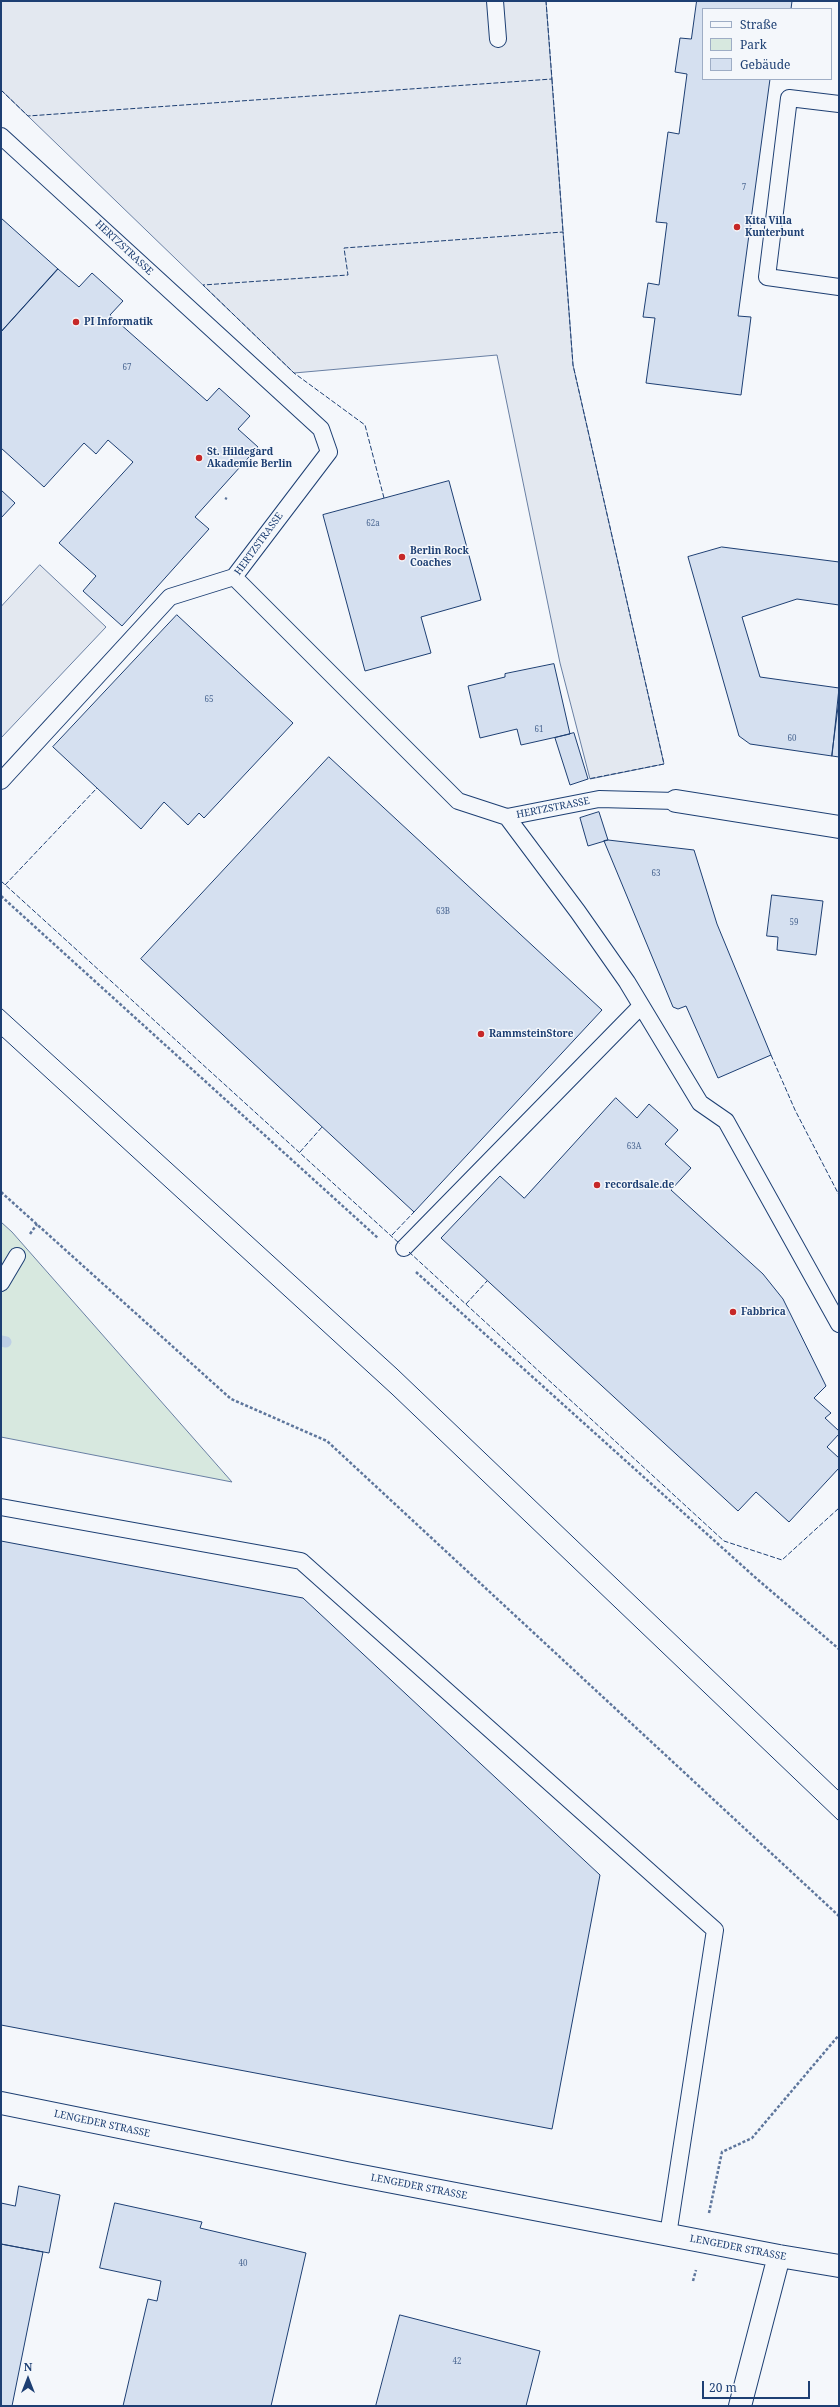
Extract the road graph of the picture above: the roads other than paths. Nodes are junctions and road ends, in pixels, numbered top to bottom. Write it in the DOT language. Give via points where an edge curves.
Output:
graph roads {
  1 [pos="495,1"];
  2 [pos="498,40"];
  3 [pos="839,104"];
  4 [pos="1,136"];
  5 [pos="839,287"];
  6 [pos="234,577"];
  7 [pos="1,781"];
  8 [pos="673,801"];
  9 [pos="506,816"];
  10 [pos="839,826"];
  11 [pos="641,1006"];
  12 [pos="404,1248"];
  13 [pos="17,1256"];
  14 [pos="1,1283"];
  15 [pos="839,1324"];
  16 [pos="1,1507"];
  17 [pos="1,2103"];
  18 [pos="668,2235"];
  19 [pos="779,2256"];
  20 [pos="839,2266"];
  21 [pos="740,2406"];
  1 -- 2 [label="lane"];
  3 -- 5 [label="lane" via="789,98 767,277"];
  4 -- 6 [label="lane, HERTZSTRASSE" via="320,429 329,452"];
  6 -- 7 [label="lane" via="170,597"];
  6 -- 9 [label="lane, HERTZSTRASSE" via="458,801"];
  8 -- 9 [label="lane, HERTZSTRASSE" via="599,799"];
  8 -- 10 [label="street, HERTZSTRASSE"];
  9 -- 11 [label="lane" via="578,912"];
  11 -- 12 [label="lane"];
  11 -- 15 [label="lane" via="700,1103 726,1121"];
  13 -- 14 [label="lane"];
  16 -- 18 [label="lane" via="301,1561 715,1930"];
  17 -- 18 [label="street, LENGEDER STRASSE"];
  18 -- 19 [label="street, LENGEDER STRASSE"];
  19 -- 20 [label="street, LENGEDER STRASSE"];
  19 -- 21 [label="street"];
}
